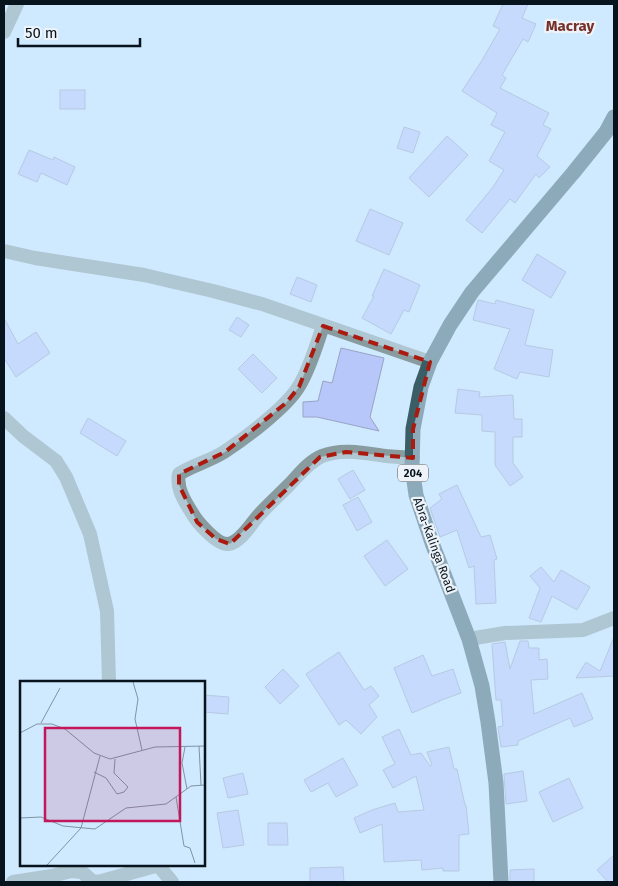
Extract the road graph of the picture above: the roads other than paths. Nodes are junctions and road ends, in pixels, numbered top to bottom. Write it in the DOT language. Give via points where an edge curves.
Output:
graph roads {
  1 [pos="16,4"];
  2 [pos="4,32"];
  3 [pos="614,117"];
  4 [pos="4,252"];
  5 [pos="323,326"];
  6 [pos="430,362"];
  7 [pos="4,418"];
  8 [pos="413,458"];
  9 [pos="614,618"];
  10 [pos="469,639"];
  11 [pos="109,681"];
  12 [pos="155,866"];
  13 [pos="160,866"];
  14 [pos="13,882"];
  15 [pos="172,882"];
  16 [pos="500,882"];
  1 -- 2 [label="street"];
  3 -- 6 [label="main road, Abra-Kalinga Road / 204" via="606,132 472,292"];
  4 -- 5 [label="street" via="144,275 213,291"];
  5 -- 6 [label="street"];
  5 -- 8 [label="street" via="298,388 286,404 224,452 179,474 184,500 197,522 216,539 230,544 308,465 320,457 346,452"];
  6 -- 8 [label="main road, Abra-Kalinga Road / 204" via="421,387 413,429"];
  7 -- 11 [label="street" via="56,462 66,477 90,534 107,611"];
  8 -- 10 [label="main road, Abra-Kalinga Road / 204" via="416,495"];
  9 -- 10 [label="street" via="583,630 505,633"];
  10 -- 16 [label="main road, Abra-Kalinga Road / 204" via="482,686 496,783"];
  12 -- 14 [label="street" via="98,882 72,870"];
  13 -- 15 [label="street"];
}
